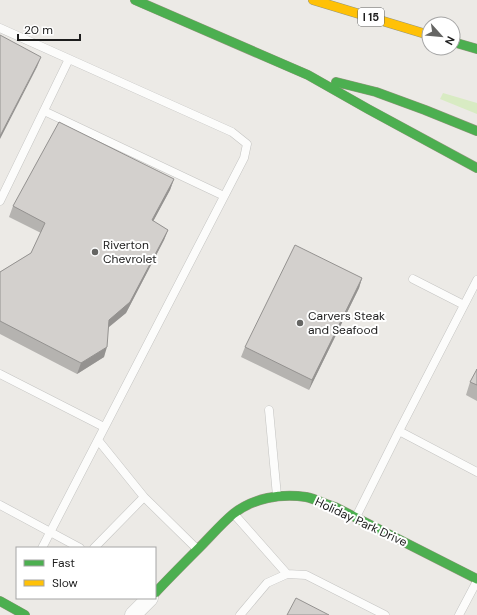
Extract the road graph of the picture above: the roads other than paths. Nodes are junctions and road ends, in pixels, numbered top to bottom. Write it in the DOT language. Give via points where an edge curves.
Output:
graph roads {
  1 [pos="135,0"];
  2 [pos="313,0"];
  3 [pos="0,28"];
  4 [pos="421,33"];
  5 [pos="461,44"];
  6 [pos="477,49"];
  7 [pos="69,59"];
  8 [pos="308,75"];
  9 [pos="44,111"];
  10 [pos="477,131"];
  11 [pos="477,168"];
  12 [pos="224,196"];
  13 [pos="0,201"];
  14 [pos="413,278"];
  15 [pos="477,280"];
  16 [pos="464,305"];
  17 [pos="0,374"];
  18 [pos="269,410"];
  19 [pos="104,427"];
  20 [pos="399,431"];
  21 [pos="98,440"];
  22 [pos="477,472"];
  23 [pos="144,497"];
  24 [pos="277,497"];
  25 [pos="0,506"];
  26 [pos="234,514"];
  27 [pos="356,518"];
  28 [pos="50,532"];
  29 [pos="42,547"];
  30 [pos="78,547"];
  31 [pos="95,547"];
  32 [pos="198,550"];
  33 [pos="286,574"];
  34 [pos="477,580"];
  35 [pos="156,592"];
  36 [pos="149,599"];
  37 [pos="0,601"];
  38 [pos="12,603"];
  39 [pos="6,615"];
  40 [pos="25,615"];
  41 [pos="133,615"];
  42 [pos="240,615"];
  43 [pos="385,615"];
  44 [pos="459,615"];
  1 -- 8 [label="main road"];
  2 -- 4 [label="main road, I 15"];
  3 -- 7 [label="lane"];
  5 -- 6 [label="main road"];
  7 -- 9 [label="lane"];
  7 -- 12 [label="lane" via="232,132 247,144 244,158"];
  8 -- 10 [label="main road" via="376,92"];
  8 -- 11 [label="main road"];
  9 -- 12 [label="lane"];
  9 -- 13 [label="lane"];
  12 -- 19 [label="lane"];
  14 -- 16 [label="lane"];
  15 -- 16 [label="lane"];
  16 -- 20 [label="lane"];
  17 -- 19 [label="lane"];
  18 -- 24 [label="lane"];
  19 -- 21 [label="lane"];
  20 -- 22 [label="lane"];
  20 -- 27 [label="lane"];
  21 -- 23 [label="lane"];
  21 -- 28 [label="lane"];
  23 -- 31 [label="lane"];
  23 -- 32 [label="lane"];
  24 -- 26 [label="main road, Holiday Park Drive" via="262,499"];
  24 -- 27 [label="main road, Holiday Park Drive" via="316,499"];
  25 -- 28 [label="lane"];
  26 -- 32 [label="main road, Holiday Park Drive"];
  26 -- 33 [label="lane"];
  27 -- 34 [label="main road, Holiday Park Drive"];
  28 -- 29 [label="lane"];
  28 -- 30 [label="lane"];
  32 -- 35 [label="main road, Holiday Park Drive"];
  33 -- 42 [label="lane" via="267,583"];
  33 -- 43 [label="lane" via="306,575"];
  34 -- 44 [label="lane"];
  36 -- 41 [label="street"];
  37 -- 38 [label="main road"];
  38 -- 39 [label="lane"];
  38 -- 40 [label="main road"];
}
